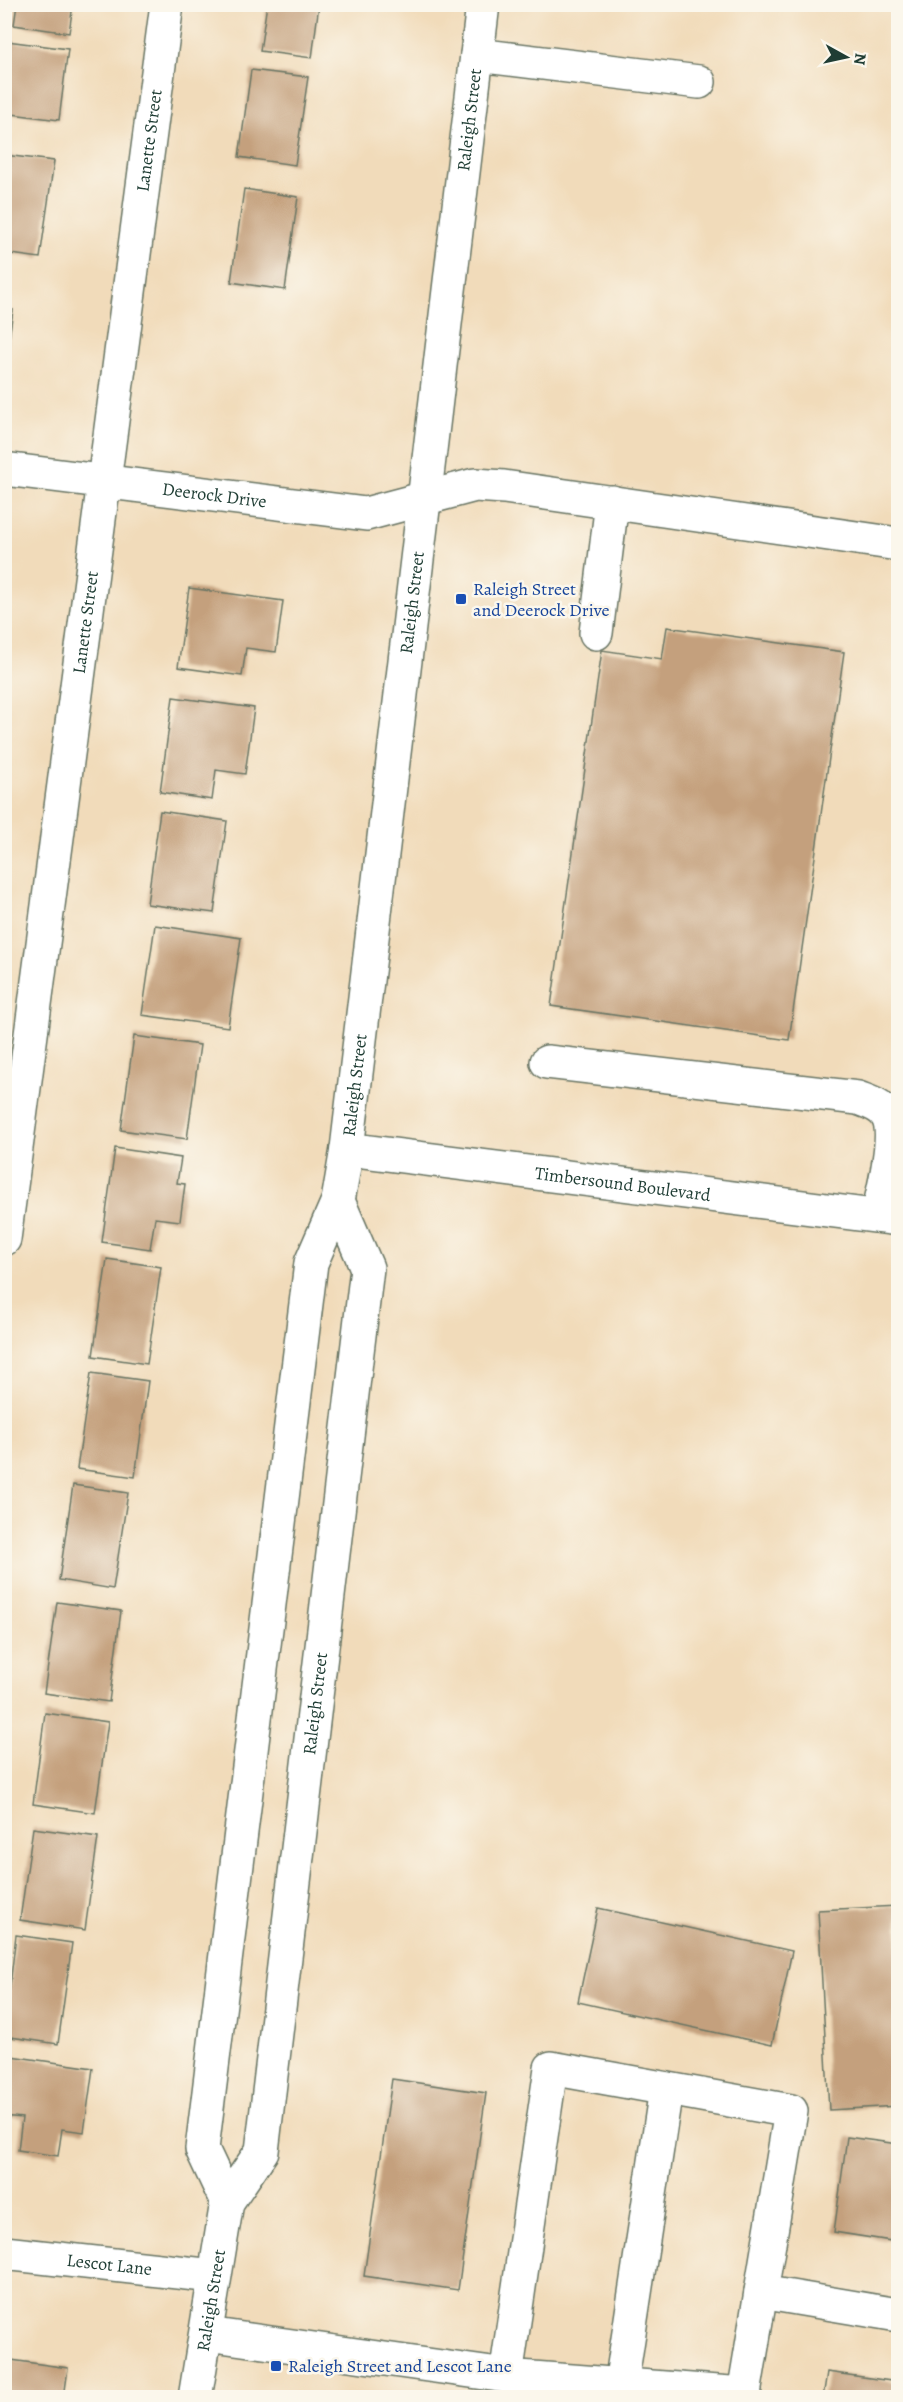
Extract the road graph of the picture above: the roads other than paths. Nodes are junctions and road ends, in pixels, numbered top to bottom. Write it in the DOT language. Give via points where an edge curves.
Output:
graph roads {
  1 [pos="167,4"];
  2 [pos="483,4"];
  3 [pos="477,55"];
  4 [pos="699,82"];
  5 [pos="4,469"];
  6 [pos="105,481"];
  7 [pos="423,501"];
  8 [pos="612,502"];
  9 [pos="898,544"];
  10 [pos="596,633"];
  11 [pos="547,1062"];
  12 [pos="347,1149"];
  13 [pos="338,1201"];
  14 [pos="888,1218"];
  15 [pos="4,1239"];
  16 [pos="666,2089"];
  17 [pos="227,2202"];
  18 [pos="4,2253"];
  19 [pos="214,2276"];
  20 [pos="761,2292"];
  21 [pos="898,2315"];
  22 [pos="207,2334"];
  23 [pos="506,2376"];
  24 [pos="621,2385"];
  25 [pos="195,2397"];
  1 -- 6 [label="street, Lanette Street"];
  2 -- 3 [label="street, Raleigh Street"];
  3 -- 4 [label="street"];
  3 -- 7 [label="street, Raleigh Street"];
  5 -- 6 [label="street, Deerock Drive"];
  6 -- 7 [label="street, Deerock Drive" via="366,514"];
  6 -- 15 [label="street, Lanette Street"];
  7 -- 8 [label="street, Deerock Drive" via="475,485"];
  7 -- 12 [label="street, Raleigh Street"];
  8 -- 9 [label="street, Deerock Drive"];
  8 -- 10 [label="street"];
  11 -- 14 [label="street" via="858,1098 877,1106 891,1125"];
  12 -- 13 [label="street, Raleigh Street"];
  12 -- 14 [label="street, Timbersound Boulevard"];
  13 -- 17 [label="street, Raleigh Street" via="311,1263 202,2149"];
  13 -- 17 [label="street, Raleigh Street" via="368,1268 261,2151"];
  16 -- 20 [label="street" via="791,2111"];
  16 -- 23 [label="street" via="551,2068"];
  16 -- 24 [label="street"];
  17 -- 19 [label="street, Raleigh Street"];
  18 -- 19 [label="street, Lescot Lane"];
  19 -- 22 [label="street, Raleigh Street"];
  20 -- 21 [label="street"];
  20 -- 24 [label="street" via="744,2394"];
  22 -- 23 [label="street"];
  22 -- 25 [label="street, Raleigh Street"];
  23 -- 24 [label="street"];
}
